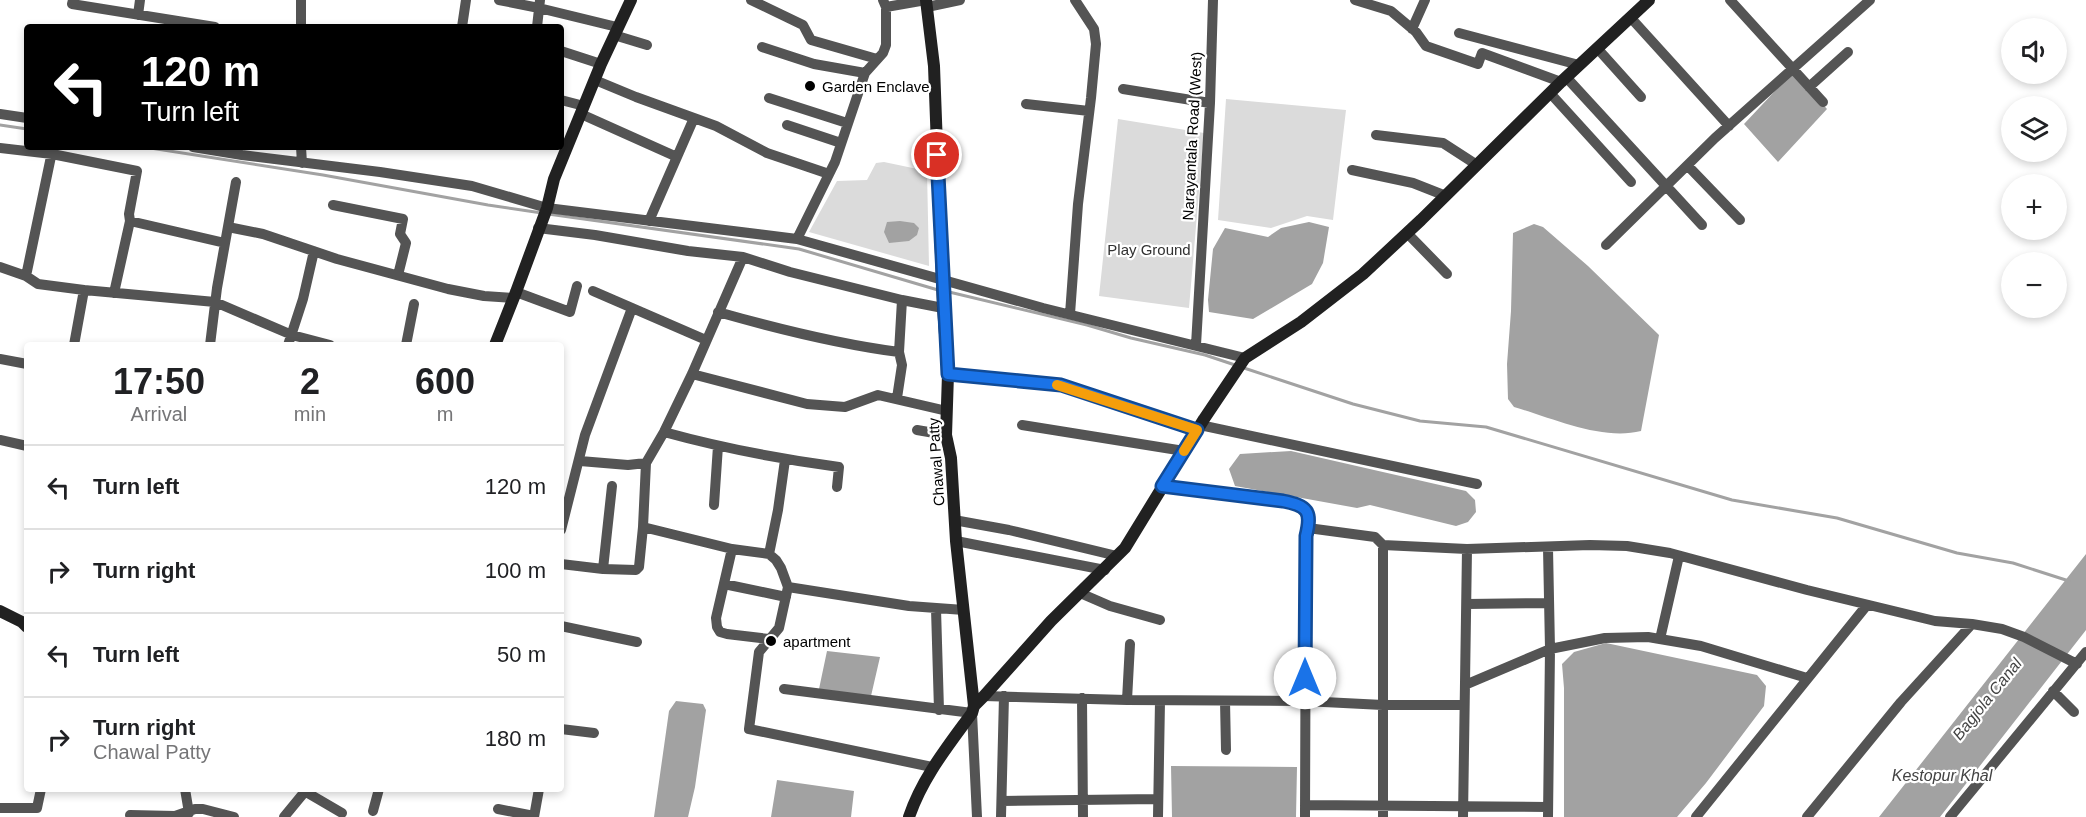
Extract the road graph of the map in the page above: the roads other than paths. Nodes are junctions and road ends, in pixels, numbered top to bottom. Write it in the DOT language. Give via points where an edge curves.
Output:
graph roads {
  1 [pos="73,0"];
  2 [pos="140,0"];
  3 [pos="302,0"];
  4 [pos="466,0"];
  5 [pos="499,0"];
  6 [pos="631,0"];
  7 [pos="751,0"];
  8 [pos="960,0"];
  9 [pos="1075,0"];
  10 [pos="1214,0"];
  11 [pos="1355,0"];
  12 [pos="1425,0"];
  13 [pos="1649,0"];
  14 [pos="1730,0"];
  15 [pos="1870,0"];
  16 [pos="926,2"];
  17 [pos="540,4"];
  18 [pos="884,4"];
  19 [pos="1630,17"];
  20 [pos="144,19"];
  21 [pos="185,24"];
  22 [pos="301,24"];
  23 [pos="462,24"];
  24 [pos="537,24"];
  25 [pos="1412,29"];
  26 [pos="616,31"];
  27 [pos="1460,33"];
  28 [pos="647,45"];
  29 [pos="762,47"];
  30 [pos="1598,48"];
  31 [pos="564,52"];
  32 [pos="1848,52"];
  33 [pos="877,59"];
  34 [pos="601,64"];
  35 [pos="1579,65"];
  36 [pos="1792,69"];
  37 [pos="865,73"];
  38 [pos="595,80"];
  39 [pos="1564,80"];
  40 [pos="1809,87"];
  41 [pos="1124,88"];
  42 [pos="1550,93"];
  43 [pos="1641,97"];
  44 [pos="769,98"];
  45 [pos="564,101"];
  46 [pos="1823,102"];
  47 [pos="1026,104"];
  48 [pos="1210,104"];
  49 [pos="582,110"];
  50 [pos="1089,111"];
  51 [pos="0,114"];
  52 [pos="24,118"];
  53 [pos="694,118"];
  54 [pos="847,123"];
  55 [pos="787,125"];
  56 [pos="1729,126"];
  57 [pos="1376,135"];
  58 [pos="841,143"];
  59 [pos="0,148"];
  60 [pos="24,149"];
  61 [pos="35,150"];
  62 [pos="213,150"];
  63 [pos="301,150"];
  64 [pos="53,151"];
  65 [pos="677,157"];
  66 [pos="302,163"];
  67 [pos="1477,165"];
  68 [pos="1688,166"];
  69 [pos="1352,170"];
  70 [pos="829,174"];
  71 [pos="236,182"];
  72 [pos="1630,182"];
  73 [pos="1666,187"];
  74 [pos="1446,196"];
  75 [pos="333,205"];
  76 [pos="547,208"];
  77 [pos="1740,220"];
  78 [pos="130,221"];
  79 [pos="650,221"];
  80 [pos="1702,225"];
  81 [pos="228,227"];
  82 [pos="538,228"];
  83 [pos="1407,233"];
  84 [pos="797,239"];
  85 [pos="225,243"];
  86 [pos="1606,245"];
  87 [pos="314,251"];
  88 [pos="743,257"];
  89 [pos="0,267"];
  90 [pos="398,274"];
  91 [pos="1447,274"];
  92 [pos="26,276"];
  93 [pos="942,279"];
  94 [pos="577,286"];
  95 [pos="84,290"];
  96 [pos="593,291"];
  97 [pos="114,293"];
  98 [pos="515,295"];
  99 [pos="902,300"];
  100 [pos="215,302"];
  101 [pos="414,304"];
  102 [pos="943,305"];
  103 [pos="632,308"];
  104 [pos="718,312"];
  105 [pos="1070,314"];
  106 [pos="290,340"];
  107 [pos="706,340"];
  108 [pos="75,342"];
  109 [pos="210,342"];
  110 [pos="407,342"];
  111 [pos="496,342"];
  112 [pos="1196,345"];
  113 [pos="899,352"];
  114 [pos="1245,358"];
  115 [pos="0,359"];
  116 [pos="24,363"];
  117 [pos="692,374"];
  118 [pos="948,374"];
  119 [pos="897,398"];
  120 [pos="947,411"];
  121 [pos="1022,425"];
  122 [pos="1199,428"];
  123 [pos="917,430"];
  124 [pos="664,432"];
  125 [pos="946,435"];
  126 [pos="0,440"];
  127 [pos="24,445"];
  128 [pos="718,446"];
  129 [pos="1184,451"];
  130 [pos="785,460"];
  131 [pos="579,461"];
  132 [pos="646,463"];
  133 [pos="1477,483"];
  134 [pos="612,486"];
  135 [pos="1162,486"];
  136 [pos="837,487"];
  137 [pos="565,502"];
  138 [pos="714,505"];
  139 [pos="954,520"];
  140 [pos="643,527"];
  141 [pos="1308,528"];
  142 [pos="956,541"];
  143 [pos="1383,545"];
  144 [pos="1548,548"];
  145 [pos="732,549"];
  146 [pos="1467,549"];
  147 [pos="769,554"];
  148 [pos="1117,556"];
  149 [pos="1679,556"];
  150 [pos="564,564"];
  151 [pos="603,569"];
  152 [pos="1105,570"];
  153 [pos="724,584"];
  154 [pos="787,592"];
  155 [pos="1080,593"];
  156 [pos="1549,603"];
  157 [pos="1467,604"];
  158 [pos="1867,605"];
  159 [pos="936,609"];
  160 [pos="964,610"];
  161 [pos="0,611"];
  162 [pos="1160,620"];
  163 [pos="24,624"];
  164 [pos="1972,624"];
  165 [pos="564,627"];
  166 [pos="769,639"];
  167 [pos="1660,639"];
  168 [pos="638,642"];
  169 [pos="1130,644"];
  170 [pos="1550,649"];
  171 [pos="2086,652"];
  172 [pos="2073,663"];
  173 [pos="1807,678"];
  174 [pos="1466,685"];
  175 [pos="784,689"];
  176 [pos="2053,691"];
  177 [pos="984,696"];
  178 [pos="1004,696"];
  179 [pos="1082,698"];
  180 [pos="1127,700"];
  181 [pos="1160,701"];
  182 [pos="1226,701"];
  183 [pos="1304,701"];
  184 [pos="1383,705"];
  185 [pos="1464,705"];
  186 [pos="939,710"];
  187 [pos="973,710"];
  188 [pos="2074,712"];
  189 [pos="564,729"];
  190 [pos="594,733"];
  191 [pos="1226,750"];
  192 [pos="933,767"];
  193 [pos="40,792"];
  194 [pos="186,792"];
  195 [pos="304,792"];
  196 [pos="309,792"];
  197 [pos="378,792"];
  198 [pos="538,792"];
  199 [pos="1158,799"];
  200 [pos="1083,800"];
  201 [pos="1002,801"];
  202 [pos="1305,805"];
  203 [pos="0,808"];
  204 [pos="498,809"];
  205 [pos="373,811"];
  206 [pos="1383,812"];
  207 [pos="1464,812"];
  208 [pos="1548,812"];
  209 [pos="189,813"];
  210 [pos="342,813"];
  211 [pos="130,815"];
  212 [pos="1700,815"];
  213 [pos="534,816"];
  214 [pos="234,817"];
  215 [pos="284,817"];
  216 [pos="909,817"];
  217 [pos="977,817"];
  218 [pos="1001,817"];
  219 [pos="1083,817"];
  220 [pos="1158,817"];
  221 [pos="1305,817"];
  222 [pos="1808,817"];
  223 [pos="1950,817"];
  1 -- 20 [label="street" via="72,4"];
  2 -- 20 [label="street"];
  3 -- 22 [label="street"];
  4 -- 23 [label="street"];
  5 -- 17 [label="street"];
  6 -- 26 [label="street"];
  7 -- 33 [label="street" via="803,25 811,40"];
  8 -- 16 [label="street"];
  9 -- 50 [label="street" via="1094,29 1096,44"];
  10 -- 48 [label="street, Narayantala Road (West)"];
  11 -- 25 [label="street" via="1391,11"];
  12 -- 25 [label="street"];
  13 -- 19 [label="street"];
  14 -- 36 [label="street"];
  15 -- 36 [label="street"];
  16 -- 18 [label="street"];
  16 -- 93 [label="street, Chawal Patty" via="934,66"];
  17 -- 24 [label="street"];
  17 -- 26 [label="street"];
  18 -- 33 [label="street" via="886,45"];
  19 -- 30 [label="street"];
  19 -- 56 [label="street"];
  20 -- 21 [label="street"];
  25 -- 39 [label="street" via="1426,46 1478,64 1482,53"];
  26 -- 28 [label="street"];
  26 -- 34 [label="street"];
  27 -- 35 [label="street"];
  29 -- 37 [label="street" via="814,64"];
  30 -- 35 [label="street"];
  30 -- 43 [label="street"];
  31 -- 34 [label="street"];
  32 -- 40 [label="street"];
  33 -- 37 [label="street"];
  34 -- 38 [label="street"];
  35 -- 39 [label="street"];
  36 -- 40 [label="street"];
  36 -- 56 [label="street"];
  37 -- 54 [label="street"];
  38 -- 49 [label="street"];
  38 -- 53 [label="street"];
  39 -- 42 [label="street"];
  39 -- 73 [label="street"];
  40 -- 46 [label="street"];
  41 -- 48 [label="street"];
  42 -- 67 [label="street"];
  42 -- 72 [label="street"];
  44 -- 54 [label="street"];
  45 -- 49 [label="street"];
  47 -- 50 [label="street"];
  48 -- 112 [label="street, Narayantala Road (West)"];
  49 -- 65 [label="street"];
  49 -- 76 [label="street" via="554,179"];
  50 -- 105 [label="street"];
  51 -- 52 [label="street"];
  53 -- 65 [label="street"];
  53 -- 70 [label="street" via="767,153"];
  54 -- 58 [label="street"];
  55 -- 58 [label="street"];
  56 -- 68 [label="street"];
  57 -- 67 [label="street" via="1443,143"];
  58 -- 70 [label="street"];
  59 -- 60 [label="street"];
  61 -- 64 [label="street"];
  62 -- 66 [label="street"];
  63 -- 66 [label="street"];
  64 -- 78 [label="street" via="137,171"];
  64 -- 92 [label="street"];
  65 -- 79 [label="street"];
  66 -- 76 [label="street" via="472,186"];
  67 -- 74 [label="street"];
  68 -- 73 [label="street"];
  68 -- 77 [label="street"];
  69 -- 74 [label="street" via="1413,183"];
  70 -- 84 [label="street"];
  71 -- 81 [label="street"];
  73 -- 80 [label="street"];
  73 -- 86 [label="street"];
  74 -- 83 [label="street"];
  75 -- 90 [label="street" via="403,219 400,234 406,243"];
  76 -- 79 [label="street"];
  76 -- 82 [label="street"];
  78 -- 85 [label="street"];
  78 -- 97 [label="street"];
  79 -- 84 [label="street"];
  81 -- 85 [label="street"];
  81 -- 87 [label="street"];
  82 -- 88 [label="street"];
  82 -- 98 [label="street"];
  83 -- 91 [label="street"];
  83 -- 114 [label="street" via="1363,274 1301,322"];
  84 -- 93 [label="street"];
  85 -- 100 [label="street"];
  87 -- 90 [label="street"];
  87 -- 106 [label="street"];
  88 -- 99 [label="street"];
  88 -- 104 [label="street"];
  89 -- 92 [label="street"];
  90 -- 98 [label="street" via="484,296"];
  92 -- 95 [label="street" via="38,284"];
  93 -- 102 [label="street, Chawal Patty"];
  93 -- 105 [label="street"];
  94 -- 98 [label="street" via="570,312"];
  95 -- 97 [label="street"];
  95 -- 108 [label="street"];
  96 -- 103 [label="street"];
  97 -- 100 [label="street"];
  98 -- 111 [label="street"];
  99 -- 102 [label="street"];
  99 -- 113 [label="street"];
  100 -- 106 [label="street"];
  100 -- 109 [label="street"];
  101 -- 110 [label="street"];
  102 -- 118 [label="street, Chawal Patty"];
  103 -- 107 [label="street"];
  103 -- 131 [label="street"];
  104 -- 107 [label="street"];
  104 -- 113 [label="street" via="812,337"];
  105 -- 112 [label="street"];
  107 -- 117 [label="street"];
  112 -- 114 [label="street"];
  113 -- 119 [label="street" via="902,365"];
  114 -- 122 [label="street"];
  115 -- 116 [label="street"];
  117 -- 119 [label="street" via="807,404 845,408 878,394"];
  117 -- 124 [label="street"];
  118 -- 120 [label="street, Chawal Patty"];
  118 -- 122 [label="street" via="1061,385"];
  119 -- 120 [label="street"];
  120 -- 125 [label="street, Chawal Patty"];
  121 -- 129 [label="street"];
  122 -- 129 [label="street"];
  122 -- 133 [label="street"];
  123 -- 125 [label="street"];
  124 -- 128 [label="street"];
  124 -- 132 [label="street"];
  125 -- 139 [label="street, Chawal Patty"];
  126 -- 127 [label="street"];
  128 -- 130 [label="street"];
  128 -- 138 [label="street"];
  129 -- 135 [label="street"];
  130 -- 136 [label="street" via="839,467"];
  130 -- 147 [label="street"];
  131 -- 132 [label="street"];
  131 -- 137 [label="street"];
  132 -- 140 [label="street"];
  134 -- 151 [label="street"];
  135 -- 141 [label="street" via="1299,504 1306,508"];
  135 -- 148 [label="street"];
  139 -- 142 [label="street, Chawal Patty"];
  139 -- 148 [label="street"];
  140 -- 145 [label="street"];
  140 -- 151 [label="street" via="638,569"];
  141 -- 143 [label="street" via="1375,537"];
  141 -- 183 [label="street"];
  142 -- 152 [label="street"];
  142 -- 160 [label="street, Chawal Patty"];
  143 -- 146 [label="street"];
  143 -- 184 [label="street"];
  144 -- 146 [label="street"];
  144 -- 149 [label="street" via="1628,546"];
  144 -- 156 [label="street"];
  145 -- 147 [label="street"];
  145 -- 153 [label="street"];
  146 -- 157 [label="street"];
  147 -- 154 [label="street" via="782,568"];
  148 -- 152 [label="street"];
  149 -- 158 [label="street"];
  149 -- 167 [label="street"];
  150 -- 151 [label="street"];
  152 -- 155 [label="street"];
  153 -- 154 [label="street"];
  153 -- 166 [label="street" via="716,618 720,632"];
  154 -- 159 [label="street"];
  154 -- 166 [label="street" via="779,628"];
  155 -- 162 [label="street"];
  155 -- 177 [label="street"];
  156 -- 157 [label="street"];
  156 -- 170 [label="street"];
  157 -- 174 [label="street"];
  158 -- 164 [label="street" via="1935,621"];
  158 -- 173 [label="street"];
  159 -- 160 [label="street"];
  159 -- 186 [label="street"];
  160 -- 187 [label="street, Chawal Patty"];
  161 -- 163 [label="street"];
  164 -- 172 [label="street" via="2024,637"];
  164 -- 222 [label="street" via="1901,702"];
  165 -- 168 [label="street"];
  166 -- 192 [label="street" via="759,652 749,729"];
  167 -- 170 [label="street" via="1605,638"];
  167 -- 173 [label="street" via="1701,646"];
  169 -- 180 [label="street"];
  170 -- 174 [label="street"];
  170 -- 208 [label="street"];
  171 -- 172 [label="street"];
  172 -- 176 [label="street"];
  173 -- 212 [label="street"];
  174 -- 185 [label="street"];
  175 -- 186 [label="street"];
  176 -- 188 [label="street"];
  176 -- 223 [label="street"];
  177 -- 178 [label="street"];
  177 -- 187 [label="street"];
  178 -- 179 [label="street"];
  178 -- 201 [label="street"];
  179 -- 180 [label="street"];
  179 -- 200 [label="street"];
  180 -- 181 [label="street"];
  181 -- 182 [label="street"];
  181 -- 199 [label="street"];
  182 -- 183 [label="street"];
  182 -- 191 [label="street"];
  183 -- 184 [label="street"];
  183 -- 202 [label="street"];
  184 -- 185 [label="street"];
  184 -- 206 [label="street"];
  185 -- 207 [label="street"];
  186 -- 187 [label="street"];
  187 -- 192 [label="street"];
  187 -- 217 [label="street"];
  189 -- 190 [label="street"];
  192 -- 216 [label="street"];
  193 -- 203 [label="street" via="37,808"];
  194 -- 209 [label="street"];
  195 -- 215 [label="street"];
  196 -- 210 [label="street"];
  197 -- 205 [label="street"];
  198 -- 213 [label="street"];
  199 -- 200 [label="street"];
  199 -- 220 [label="street"];
  200 -- 201 [label="street"];
  200 -- 219 [label="street"];
  201 -- 218 [label="street"];
  202 -- 206 [label="street"];
  202 -- 221 [label="street"];
  204 -- 213 [label="street"];
  206 -- 207 [label="street"];
  207 -- 208 [label="street"];
  209 -- 211 [label="street"];
  209 -- 214 [label="street" via="202,809"];
}
